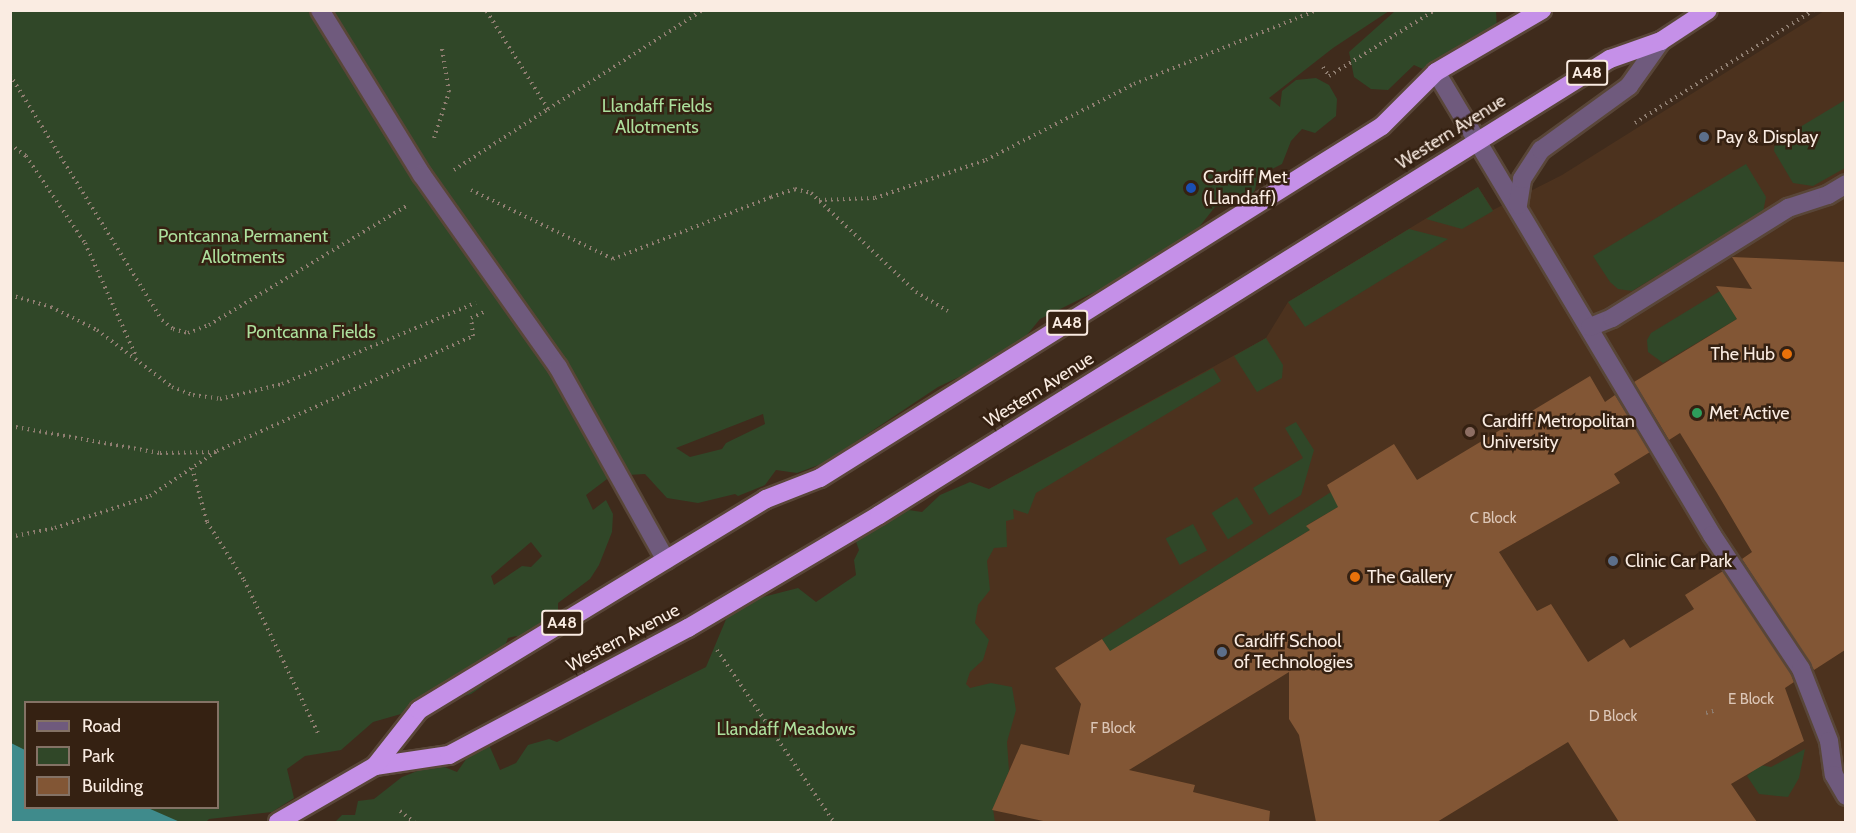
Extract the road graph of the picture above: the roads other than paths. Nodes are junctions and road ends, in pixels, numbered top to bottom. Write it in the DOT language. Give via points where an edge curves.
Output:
graph roads {
  1 [pos="320,10"];
  2 [pos="1542,10"];
  3 [pos="1708,10"];
  4 [pos="1660,41"];
  5 [pos="1436,72"];
  6 [pos="1478,140"];
  7 [pos="1845,184"];
  8 [pos="1518,205"];
  9 [pos="1590,327"];
  10 [pos="666,560"];
  11 [pos="375,766"];
  12 [pos="1845,796"];
  13 [pos="278,822"];
  1 -- 10 [label="lane" via="385,119 572,389"];
  2 -- 5 [label="highway, Western Avenue / A48"];
  3 -- 4 [label="highway, Western Avenue / A48"];
  4 -- 6 [label="highway, Western Avenue / A48" via="1610,59"];
  4 -- 8 [label="lane" via="1629,86 1541,150 1522,179"];
  5 -- 6 [label="lane"];
  5 -- 10 [label="highway, Western Avenue / A48" via="1382,126 820,478 766,499"];
  6 -- 8 [label="lane"];
  6 -- 11 [label="highway, Western Avenue / A48" via="879,515 688,628 449,755"];
  7 -- 9 [label="lane" via="1788,208 1612,318"];
  8 -- 9 [label="lane"];
  9 -- 12 [label="lane" via="1699,515 1801,669 1828,741 1834,775"];
  10 -- 11 [label="highway, Western Avenue / A48" via="419,710"];
  11 -- 13 [label="highway, Western Avenue / A48"];
}
